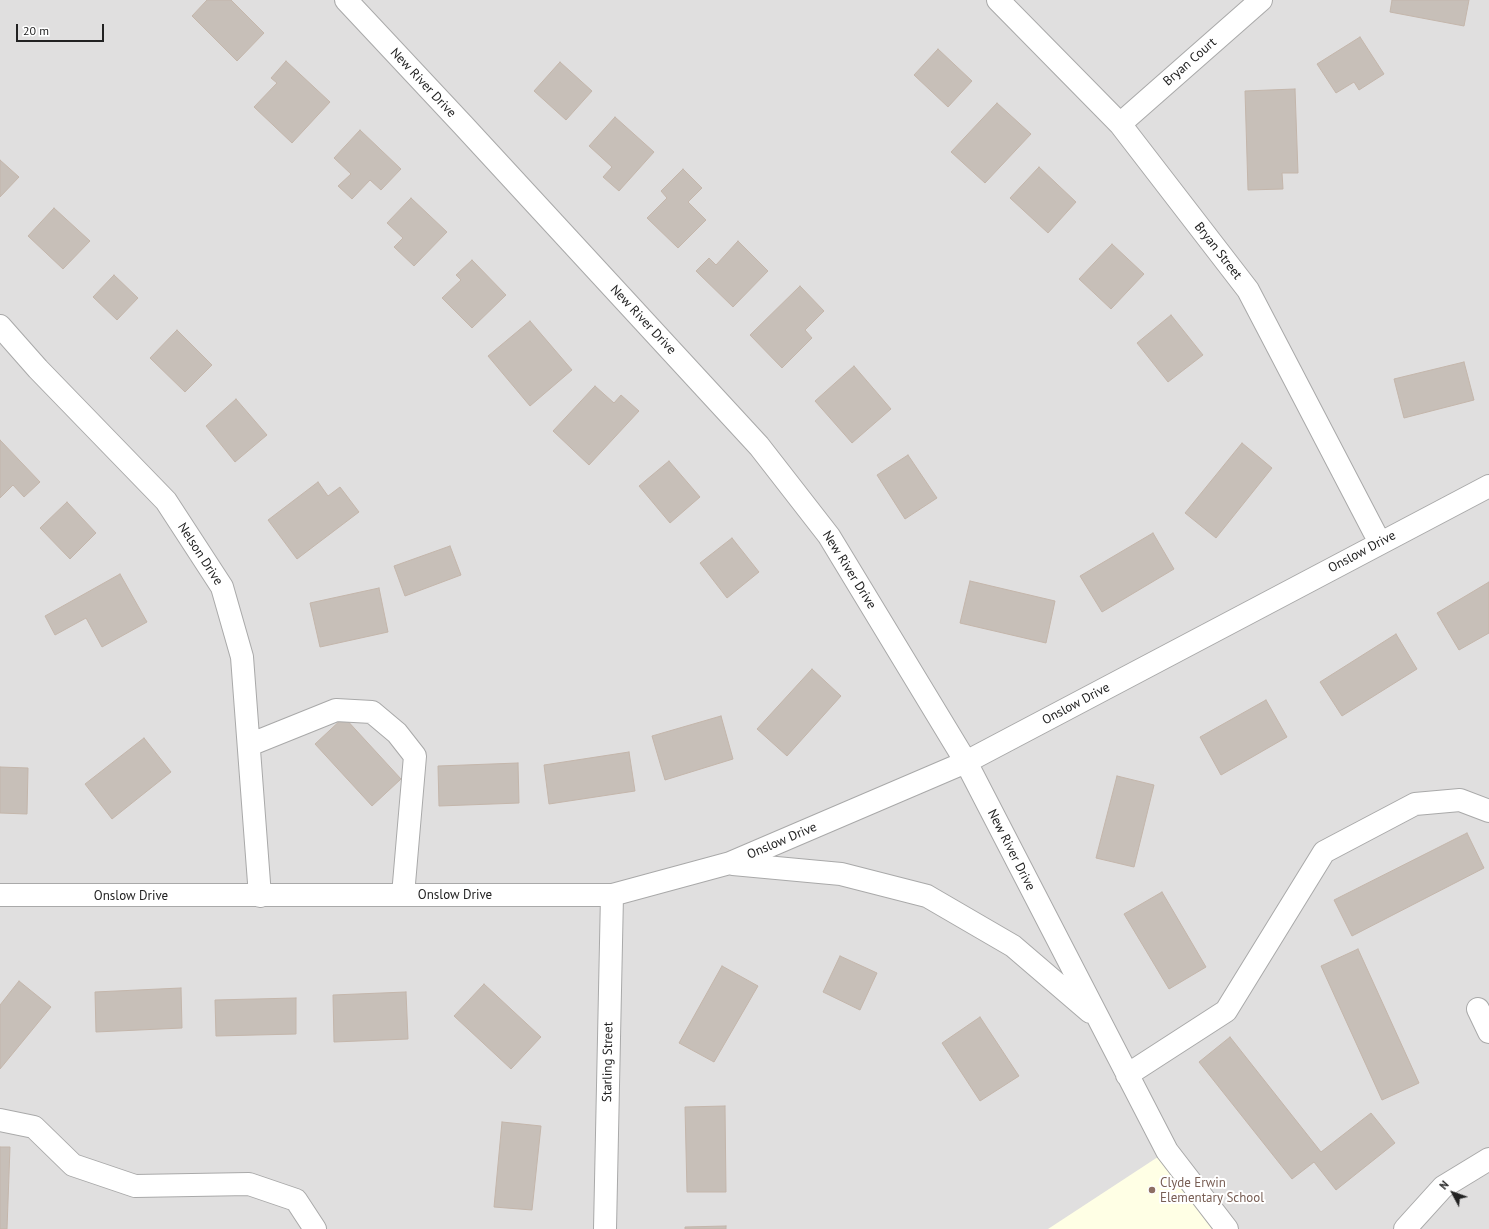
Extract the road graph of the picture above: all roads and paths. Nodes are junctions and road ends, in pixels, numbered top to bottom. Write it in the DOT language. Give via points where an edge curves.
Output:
graph roads {
  1 [pos="346,0"];
  2 [pos="998,0"];
  3 [pos="1261,0"];
  4 [pos="1120,124"];
  5 [pos="0,326"];
  6 [pos="1489,486"];
  7 [pos="1380,543"];
  8 [pos="249,745"];
  9 [pos="966,762"];
  10 [pos="1489,811"];
  11 [pos="730,863"];
  12 [pos="403,895"];
  13 [pos="612,895"];
  14 [pos="0,896"];
  15 [pos="260,896"];
  16 [pos="1478,1009"];
  17 [pos="1098,1020"];
  18 [pos="1489,1032"];
  19 [pos="1127,1075"];
  20 [pos="0,1120"];
  21 [pos="1489,1159"];
  22 [pos="315,1229"];
  23 [pos="605,1229"];
  24 [pos="1227,1229"];
  25 [pos="1405,1229"];
  1 -- 9 [label="street, New River Drive" via="759,446 829,536"];
  2 -- 4 [label="street, Bryan Street"];
  3 -- 4 [label="street, Bryan Court"];
  4 -- 7 [label="street, Bryan Street" via="1248,290"];
  5 -- 8 [label="street, Nelson Drive" via="38,370 166,501 222,587 242,657"];
  6 -- 7 [label="street, Onslow Drive"];
  7 -- 9 [label="street, Onslow Drive"];
  8 -- 12 [label="street" via="336,710 372,712 398,733 415,756"];
  8 -- 15 [label="street, Nelson Drive"];
  9 -- 11 [label="street, Onslow Drive"];
  9 -- 17 [label="street, New River Drive"];
  10 -- 19 [label="street" via="1460,800 1415,804 1324,852 1226,1011"];
  11 -- 13 [label="street, Onslow Drive"];
  11 -- 17 [label="street" via="841,874 927,896 1013,946"];
  12 -- 13 [label="street, Onslow Drive"];
  12 -- 15 [label="street, Onslow Drive"];
  13 -- 23 [label="street, Starling Street"];
  14 -- 15 [label="street, Onslow Drive"];
  16 -- 18 [label="street"];
  17 -- 19 [label="street, New River Drive"];
  19 -- 24 [label="street, New River Drive" via="1166,1151"];
  20 -- 22 [label="street" via="34,1126 73,1165 135,1186 249,1184 296,1200"];
  21 -- 25 [label="street" via="1443,1188"];
}
